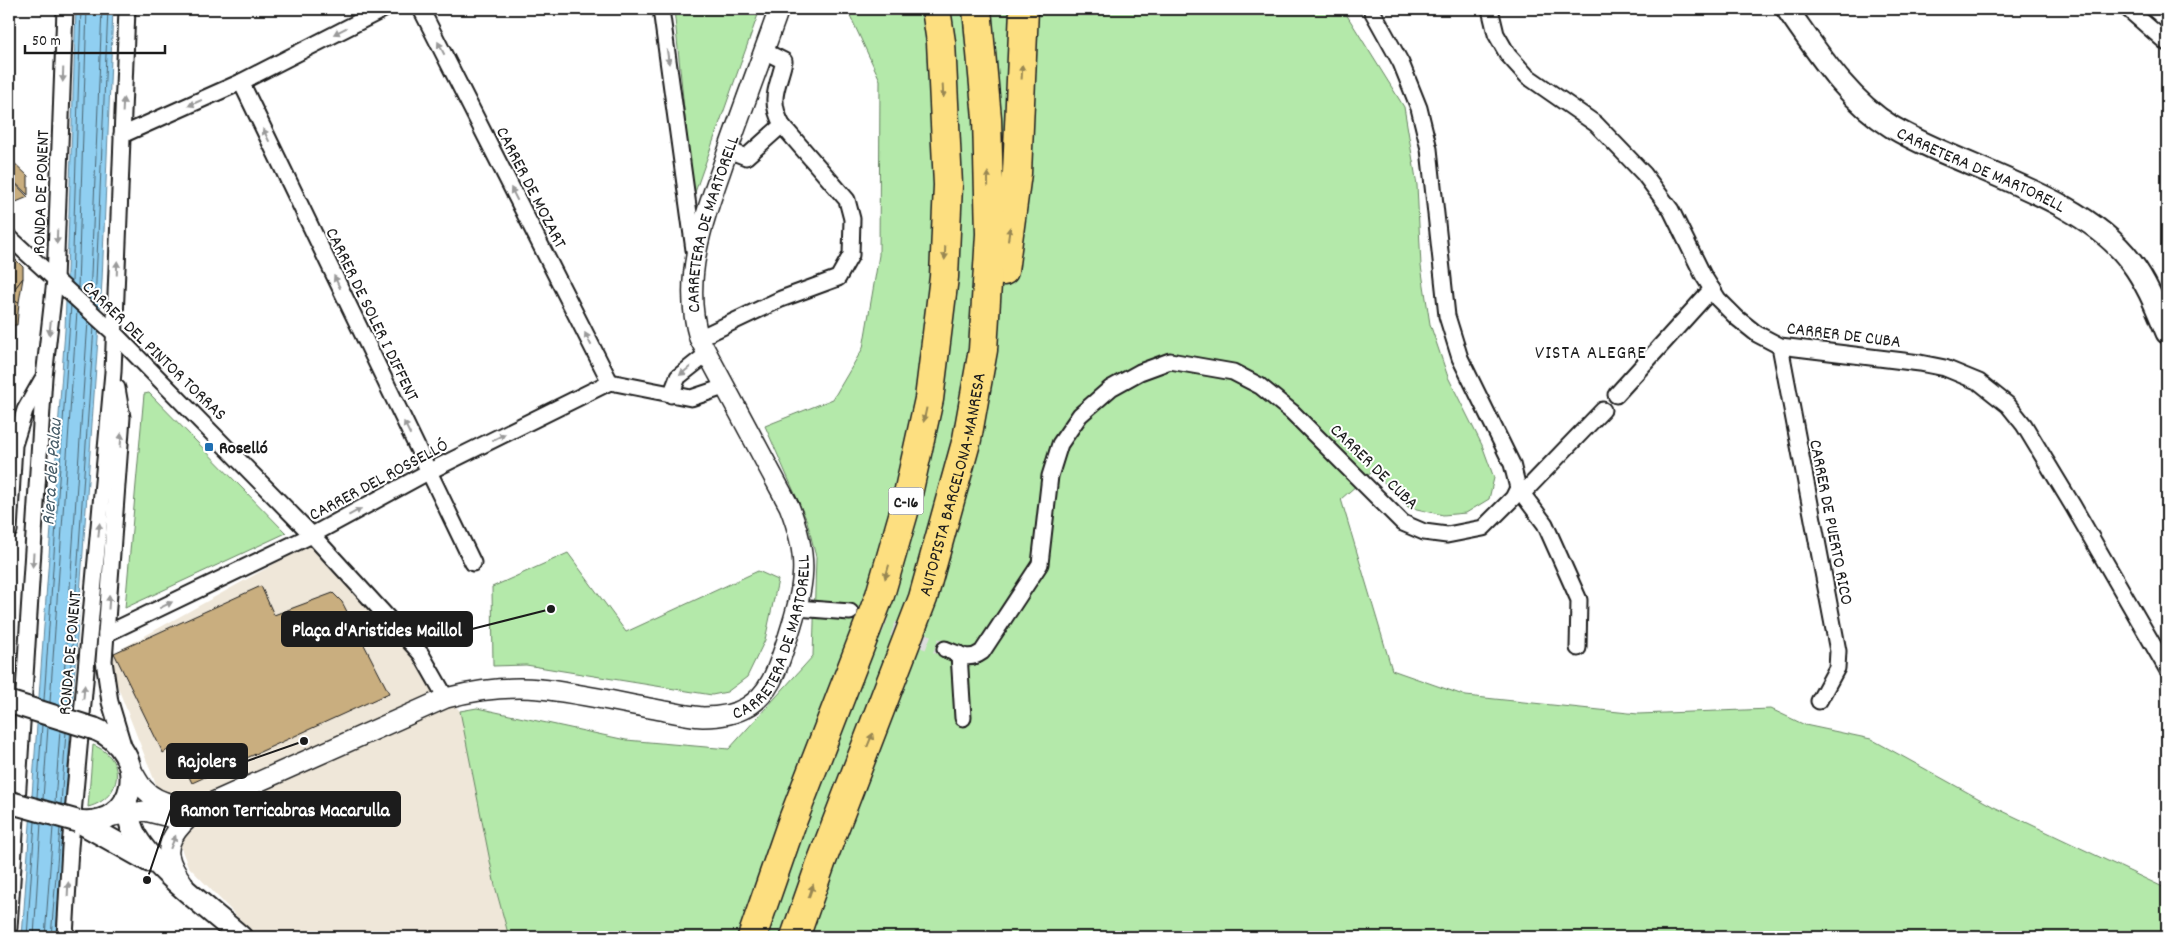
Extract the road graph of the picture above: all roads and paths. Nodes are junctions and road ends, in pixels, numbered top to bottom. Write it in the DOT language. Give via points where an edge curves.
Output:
graph roads {
  1 [pos="54,9"];
  2 [pos="65,9"];
  3 [pos="127,9"];
  4 [pos="384,9"];
  5 [pos="421,9"];
  6 [pos="661,9"];
  7 [pos="779,9"];
  8 [pos="936,9"];
  9 [pos="977,9"];
  10 [pos="1024,9"];
  11 [pos="1371,9"];
  12 [pos="1490,9"];
  13 [pos="1787,9"];
  14 [pos="2128,9"];
  15 [pos="65,26"];
  16 [pos="2167,43"];
  17 [pos="764,52"];
  18 [pos="240,82"];
  19 [pos="782,125"];
  20 [pos="122,135"];
  21 [pos="728,150"];
  22 [pos="9,237"];
  23 [pos="695,259"];
  24 [pos="59,284"];
  25 [pos="1712,289"];
  26 [pos="2167,333"];
  27 [pos="115,334"];
  28 [pos="703,346"];
  29 [pos="1780,346"];
  30 [pos="983,350"];
  31 [pos="113,372"];
  32 [pos="44,377"];
  33 [pos="610,382"];
  34 [pos="724,387"];
  35 [pos="671,395"];
  36 [pos="1616,395"];
  37 [pos="1603,410"];
  38 [pos="428,472"];
  39 [pos="1520,490"];
  40 [pos="9,531"];
  41 [pos="312,535"];
  42 [pos="473,562"];
  43 [pos="797,608"];
  44 [pos="850,612"];
  45 [pos="106,634"];
  46 [pos="1578,648"];
  47 [pos="2167,669"];
  48 [pos="446,698"];
  49 [pos="1819,701"];
  50 [pos="9,702"];
  51 [pos="963,718"];
  52 [pos="128,761"];
  53 [pos="9,802"];
  54 [pos="205,806"];
  55 [pos="102,817"];
  56 [pos="187,819"];
  57 [pos="171,871"];
  58 [pos="9,928"];
  59 [pos="231,934"];
  60 [pos="65,937"];
  61 [pos="752,937"];
  62 [pos="795,937"];
  1 -- 15 [label="street"];
  2 -- 15 [label="street, RONDA DE PONENT"];
  20 -- 3 [label="street, RONDA DE PONENT, one-way"];
  4 -- 18 [label="street, one-way"];
  33 -- 5 [label="street, CARRER DE MOZART, one-way"];
  6 -- 23 [label="street, one-way"];
  7 -- 17 [label="street, CARRETERA DE MARTORELL"];
  8 -- 61 [label="highway, C-16, one-way" via="941,42 947,203 944,277 929,398 904,512 880,594 792,822"];
  30 -- 9 [label="highway, AUTOPISTA BARCELONA-MANRESA / C-16, one-way" via="990,234 987,118"];
  30 -- 10 [label="highway, one-way" via="1004,273 1017,173"];
  11 -- 39 [label="street" via="1401,63 1419,108 1429,149 1446,316 1460,358 1512,464"];
  12 -- 25 [label="street, CARRER DE CUBA" via="1496,34 1520,69 1596,124 1644,174 1671,210"];
  13 -- 26 [label="main road, CARRETERA DE MARTORELL" via="1849,90 1891,126 2031,191 2099,229 2131,261"];
  14 -- 16 [label="street"];
  15 -- 24 [label="street, RONDA DE PONENT, one-way"];
  17 -- 19 [label="street" via="784,61 775,94 775,112"];
  17 -- 21 [label="street, CARRETERA DE MARTORELL"];
  18 -- 20 [label="street, one-way"];
  38 -- 18 [label="street, CARRER DE SOLER I DIFFENT, one-way"];
  19 -- 21 [label="street" via="746,157"];
  19 -- 28 [label="street" via="847,200 852,219 850,255 838,278 781,299"];
  27 -- 20 [label="street, RONDA DE PONENT, one-way"];
  21 -- 23 [label="street, CARRETERA DE MARTORELL" via="704,220"];
  22 -- 24 [label="street, CARRER DEL PINTOR TORRAS"];
  23 -- 28 [label="street, CARRETERA DE MARTORELL" via="696,327"];
  24 -- 27 [label="street, CARRER DEL PINTOR TORRAS"];
  24 -- 32 [label="street, RONDA DE PONENT, one-way"];
  25 -- 29 [label="street, CARRER DE CUBA" via="1737,318"];
  25 -- 36 [label="street"];
  27 -- 31 [label="street, RONDA DE PONENT"];
  27 -- 41 [label="street, CARRER DEL PINTOR TORRAS"];
  28 -- 34 [label="street, CARRETERA DE MARTORELL"];
  28 -- 35 [label="street, one-way" via="678,377"];
  29 -- 47 [label="street, CARRER DE CUBA" via="1920,362 1945,368 1993,391 2024,425"];
  29 -- 49 [label="street, CARRER DE PUERTO RICO" via="1838,651 1836,668"];
  62 -- 30 [label="highway, AUTOPISTA BARCELONA-MANRESA / C-16, one-way" via="923,598 967,439"];
  45 -- 31 [label="street, RONDA DE PONENT, one-way" via="122,417"];
  60 -- 31 [label="street, RONDA DE PONENT, one-way" via="70,847"];
  32 -- 40 [label="street, RONDA DE PONENT" via="25,410 14,445"];
  32 -- 58 [label="street, RONDA DE PONENT, one-way"];
  33 -- 35 [label="street"];
  38 -- 33 [label="street, CARRER DEL ROSSELLÓ, one-way"];
  34 -- 35 [label="street" via="691,398"];
  34 -- 43 [label="street, CARRETERA DE MARTORELL" via="796,524 804,553"];
  37 -- 39 [label="street, CARRER DE CUBA"];
  41 -- 38 [label="street, CARRER DEL ROSSELLÓ, one-way"];
  38 -- 42 [label="street, CARRER DE SOLER I DIFFENT"];
  39 -- 46 [label="street" via="1545,524 1579,600"];
  39 -- 51 [label="street, CARRER DE CUBA" via="1483,528 1447,535 1424,532 1403,522 1292,412 1260,386 1233,372 1170,360 1140,372 1110,388 1080,415 1060,444 1050,476 1040,564 982,652 975,657 952,651"];
  45 -- 41 [label="street, CARRER DEL ROSSELLÓ, one-way"];
  41 -- 48 [label="street, CARRER DEL PINTOR TORRAS" via="421,654"];
  43 -- 44 [label="street"];
  43 -- 48 [label="street, CARRETERA DE MARTORELL" via="768,686 755,702 738,712 702,717 524,688 476,690"];
  45 -- 52 [label="street, RONDA DE PONENT" via="104,661 110,702"];
  48 -- 54 [label="street, CARRETERA DE MARTORELL"];
  50 -- 52 [label="main road, bridge" via="95,729 112,738"];
  52 -- 54 [label="street" via="144,790 159,799 181,806"];
  52 -- 55 [label="main road" via="130,783"];
  53 -- 55 [label="main road, bridge"];
  54 -- 56 [label="street"];
  55 -- 56 [label="street" via="145,811"];
  55 -- 57 [label="main road" via="138,840"];
  55 -- 57 [label="main road" via="127,847"];
  57 -- 56 [label="street, one-way" via="171,843"];
  57 -- 59 [label="main road"];
}
